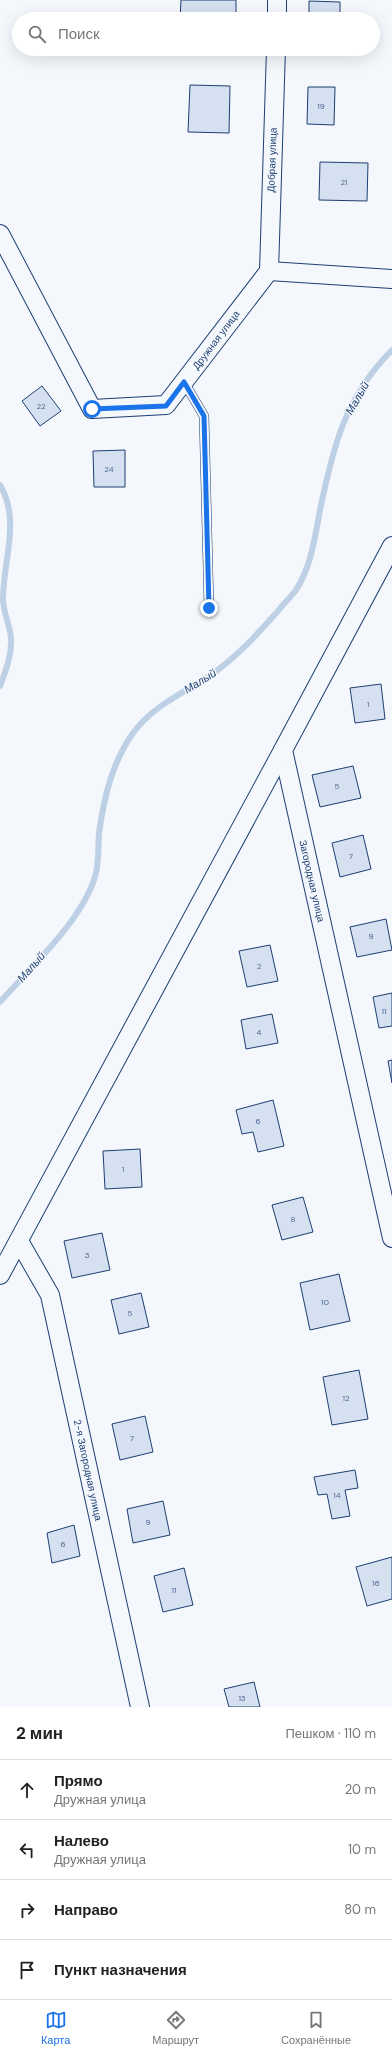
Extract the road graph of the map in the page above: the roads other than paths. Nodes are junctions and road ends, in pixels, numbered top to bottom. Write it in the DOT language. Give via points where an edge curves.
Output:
graph roads {
  1 [pos="277,0"];
  2 [pos="277,12"];
  3 [pos="276,56"];
  4 [pos="0,234"];
  5 [pos="269,271"];
  6 [pos="392,279"];
  7 [pos="184,382"];
  8 [pos="392,546"];
  9 [pos="209,608"];
  10 [pos="283,750"];
  11 [pos="392,1238"];
  12 [pos="19,1241"];
  13 [pos="0,1275"];
  14 [pos="140,1707"];
  1 -- 2 [label="street"];
  3 -- 5 [label="street, Добрая улица"];
  4 -- 7 [label="street, Дружная улица" via="92,409 166,406"];
  5 -- 6 [label="street"];
  5 -- 7 [label="street, Дружная улица"];
  7 -- 9 [label="lane" via="204,416"];
  8 -- 10 [label="street"];
  10 -- 11 [label="street, Загородная улица"];
  10 -- 12 [label="street"];
  12 -- 13 [label="street"];
  12 -- 14 [label="street, 2-я Загородная улица" via="50,1295"];
}
